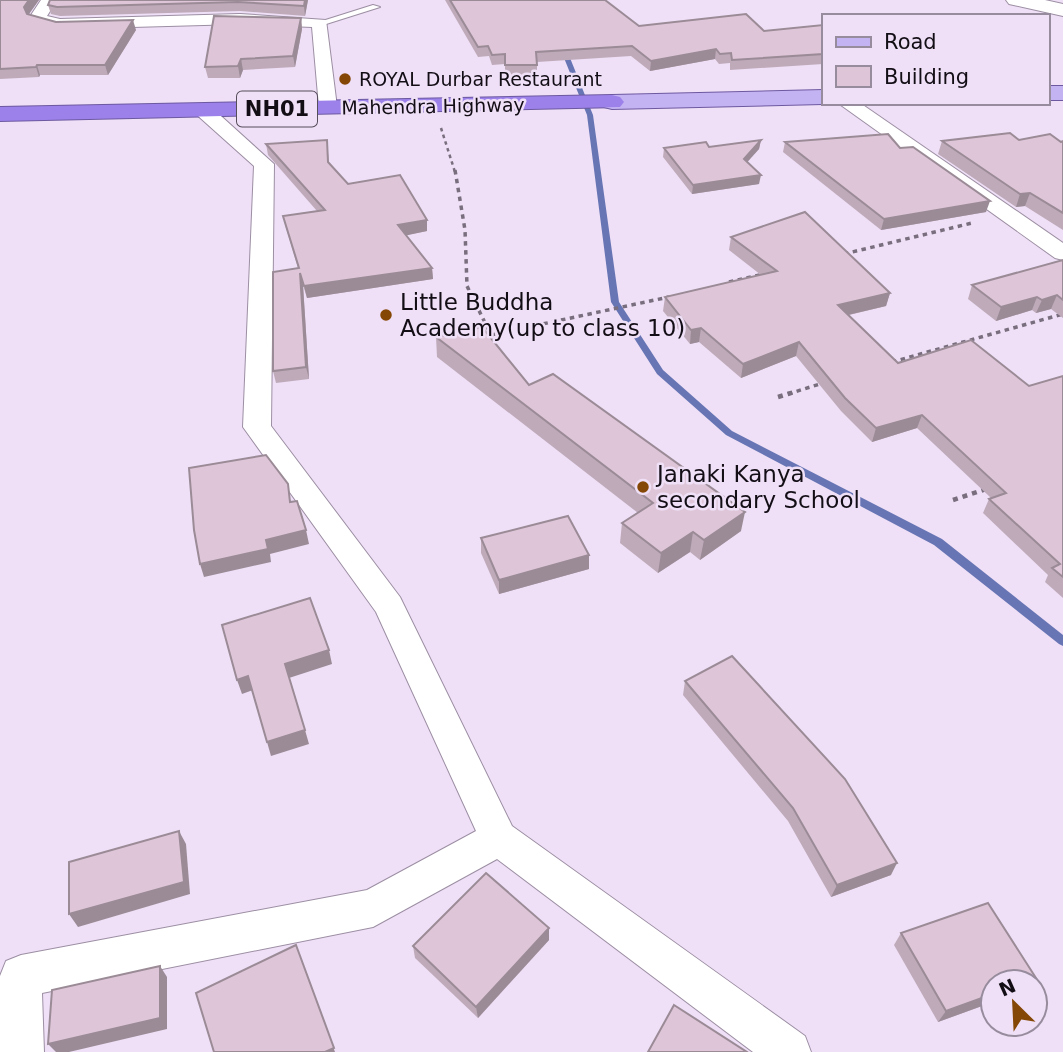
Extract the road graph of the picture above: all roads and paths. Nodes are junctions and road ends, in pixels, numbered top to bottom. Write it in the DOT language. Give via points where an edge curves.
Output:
graph roads {
  1 [pos="49,0"];
  2 [pos="240,0"];
  3 [pos="1016,0"];
  4 [pos="376,7"];
  5 [pos="1063,10"];
  6 [pos="240,19"];
  7 [pos="320,23"];
  8 [pos="822,97"];
  9 [pos="612,102"];
  10 [pos="434,105"];
  11 [pos="850,105"];
  12 [pos="328,107"];
  13 [pos="204,111"];
  14 [pos="3,116"];
  15 [pos="1006,214"];
  16 [pos="1063,253"];
  17 [pos="834,257"];
  18 [pos="768,273"];
  19 [pos="728,282"];
  20 [pos="675,295"];
  21 [pos="1063,314"];
  22 [pos="879,366"];
  23 [pos="828,381"];
  24 [pos="778,397"];
  25 [pos="990,488"];
  26 [pos="953,500"];
  27 [pos="499,838"];
  28 [pos="22,1052"];
  29 [pos="789,1052"];
  1 -- 6 [label="street" via="37,18 61,24"];
  2 -- 6 [label="street"];
  3 -- 5 [label="street"];
  4 -- 7 [label="lane"];
  6 -- 7 [label="street"];
  7 -- 12 [label="street"];
  8 -- 9 [label="main road, Mahendra Highway / NH01"];
  9 -- 10 [label="highway, Mahendra Highway / NH01"];
  10 -- 12 [label="highway, Mahendra Highway / NH01"];
  10 -- 20 [label="path" via="456,174 467,286 491,335"];
  11 -- 15 [label="street"];
  12 -- 13 [label="highway, Mahendra Highway / NH01"];
  13 -- 14 [label="highway, Mahendra Highway / NH01"];
  13 -- 27 [label="street" via="264,164 257,427 389,606"];
  15 -- 16 [label="street"];
  15 -- 17 [label="path"];
  18 -- 19 [label="path"];
  21 -- 22 [label="path"];
  23 -- 24 [label="path"];
  25 -- 26 [label="path"];
  27 -- 28 [label="street" via="373,908 21,976"];
  27 -- 29 [label="street"];
}
